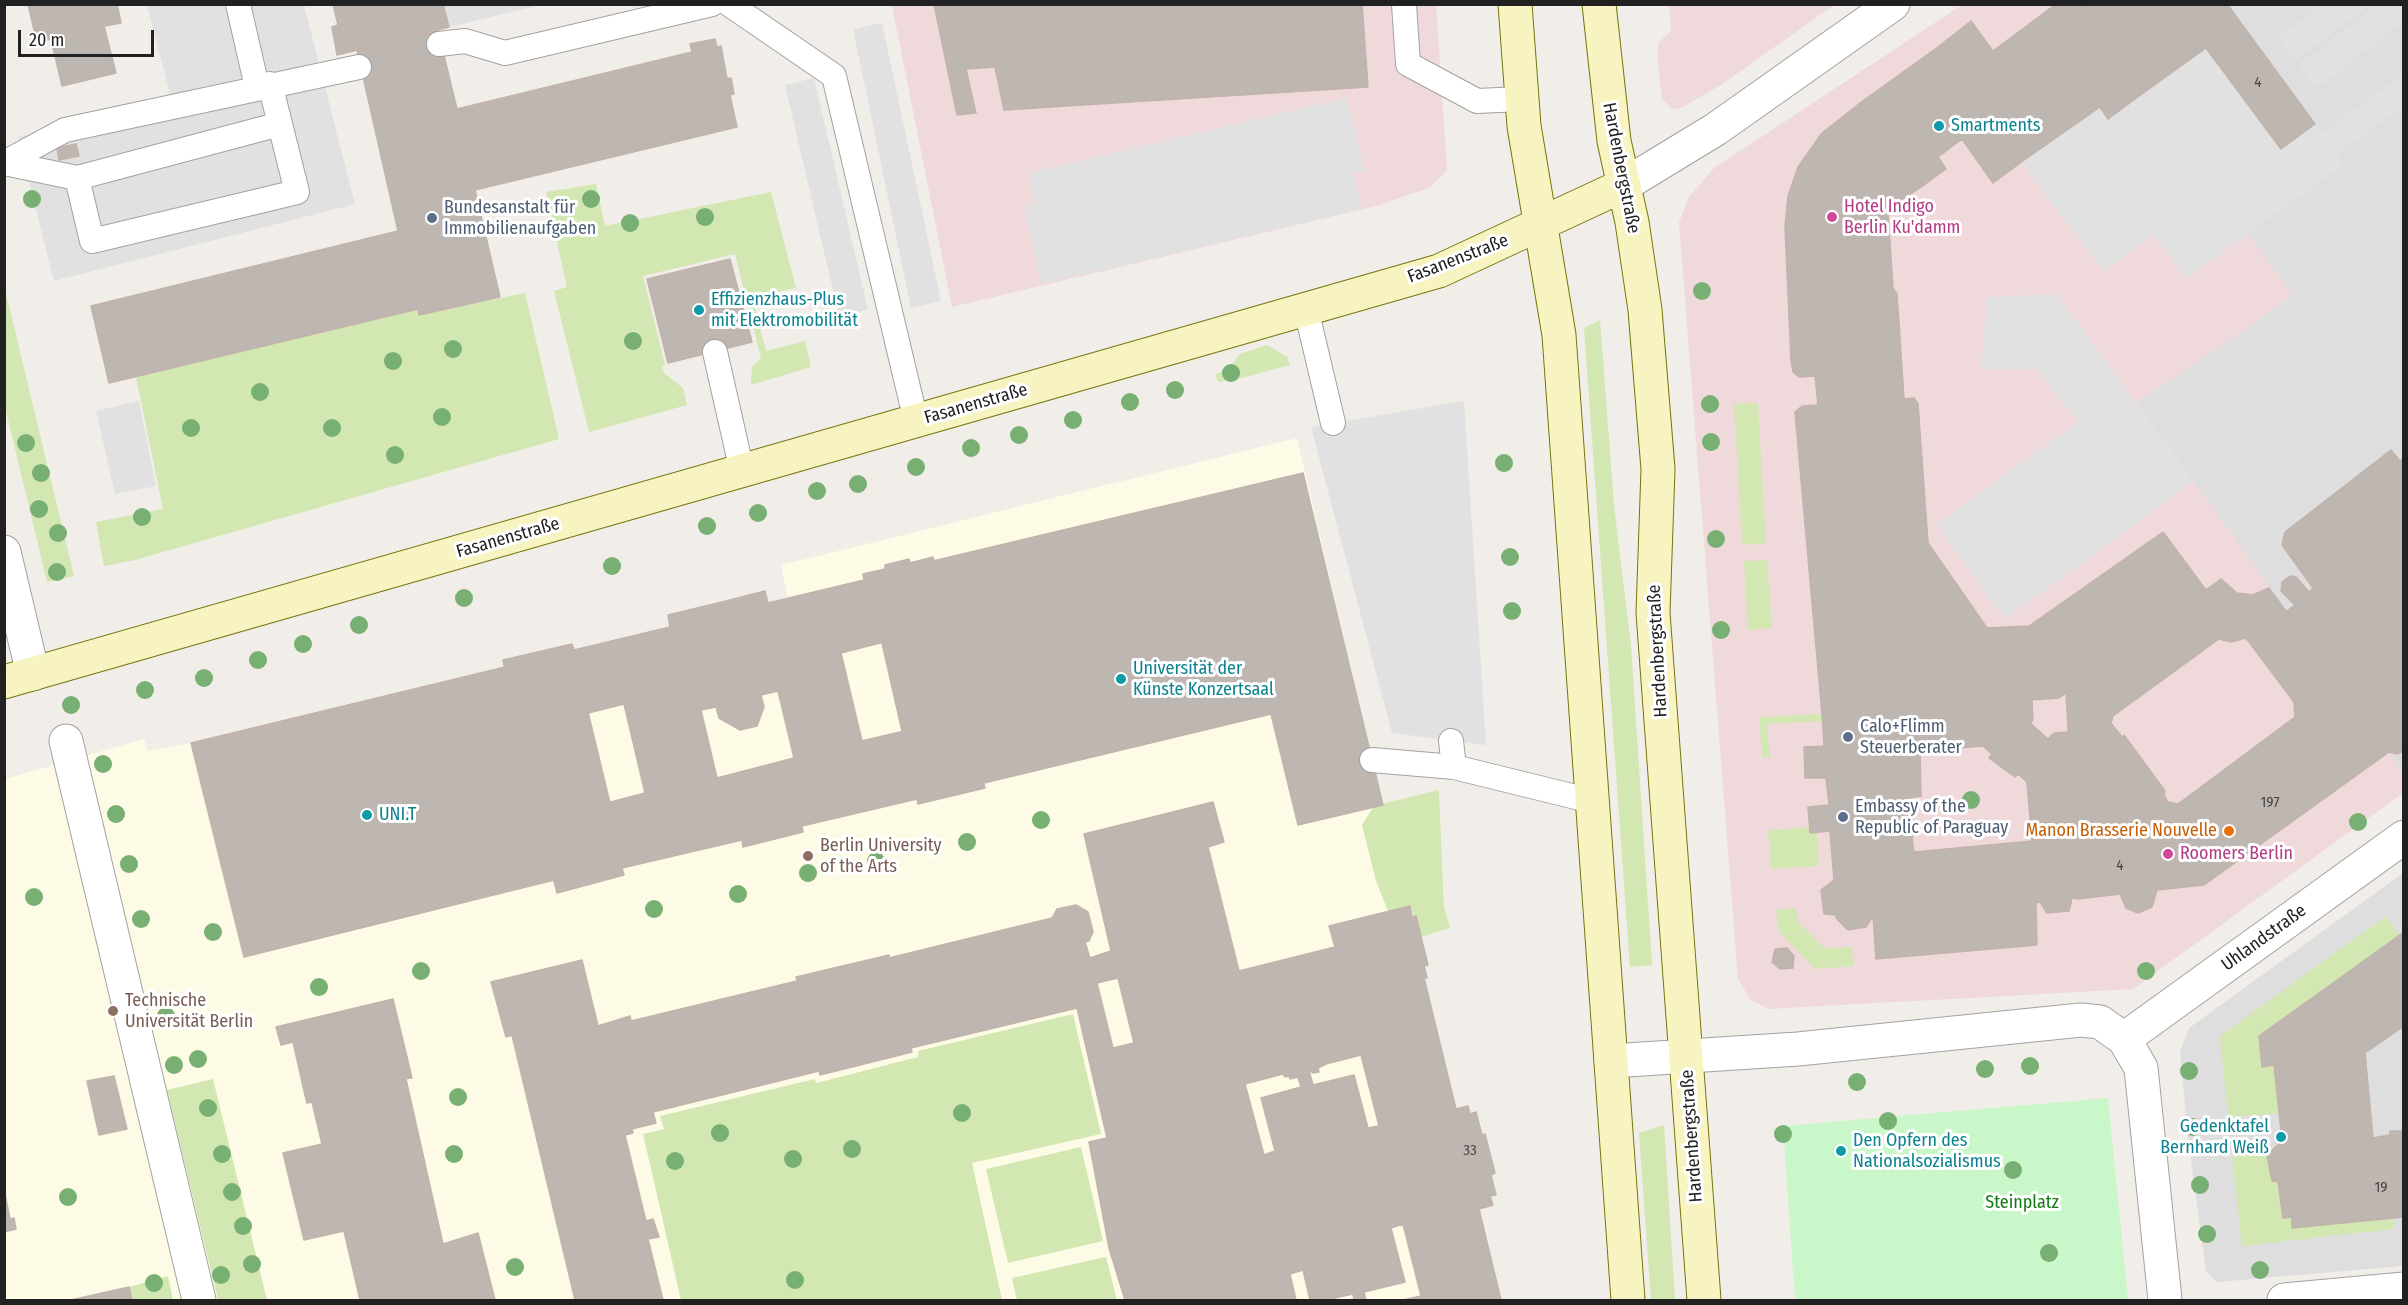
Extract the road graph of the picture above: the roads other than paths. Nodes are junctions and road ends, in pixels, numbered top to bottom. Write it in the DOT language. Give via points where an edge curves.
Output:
graph roads {
  1 [pos="238,4"];
  2 [pos="712,4"];
  3 [pos="729,4"];
  4 [pos="1404,4"];
  5 [pos="1515,4"];
  6 [pos="1599,4"];
  7 [pos="1893,4"];
  8 [pos="439,44"];
  9 [pos="359,67"];
  10 [pos="263,85"];
  11 [pos="1521,99"];
  12 [pos="280,124"];
  13 [pos="77,178"];
  14 [pos="1624,185"];
  15 [pos="1540,226"];
  16 [pos="1306,309"];
  17 [pos="715,352"];
  18 [pos="916,421"];
  19 [pos="1333,423"];
  20 [pos="742,471"];
  21 [pos="4,552"];
  22 [pos="19,678"];
  23 [pos="66,741"];
  24 [pos="1450,741"];
  25 [pos="1372,760"];
  26 [pos="1454,767"];
  27 [pos="1592,801"];
  28 [pos="2403,837"];
  29 [pos="2124,1039"];
  30 [pos="1686,1055"];
  31 [pos="1611,1061"];
  32 [pos="2403,1289"];
  33 [pos="200,1300"];
  34 [pos="1628,1300"];
  35 [pos="1704,1300"];
  36 [pos="2165,1300"];
  37 [pos="2283,1300"];
  1 -- 10 [label="lane"];
  2 -- 8 [label="lane" via="505,53 465,41"];
  3 -- 18 [label="lane" via="834,76"];
  4 -- 11 [label="lane" via="1408,64 1477,101"];
  5 -- 11 [label="main road"];
  6 -- 14 [label="main road, Hardenbergstraße" via="1606,88"];
  7 -- 14 [label="street, Fasanenstraße" via="1716,129"];
  9 -- 10 [label="lane"];
  10 -- 12 [label="lane"];
  10 -- 13 [label="lane" via="65,130 4,163"];
  11 -- 15 [label="main road"];
  12 -- 13 [label="lane"];
  12 -- 13 [label="lane" via="297,192 92,241"];
  14 -- 15 [label="main road, Fasanenstraße"];
  14 -- 30 [label="main road, Hardenbergstraße" via="1642,278 1658,469 1653,613"];
  15 -- 16 [label="main road, Fasanenstraße" via="1439,271"];
  15 -- 27 [label="main road" via="1559,334"];
  16 -- 18 [label="main road, Fasanenstraße"];
  16 -- 19 [label="lane"];
  17 -- 20 [label="lane"];
  18 -- 20 [label="main road, Fasanenstraße"];
  20 -- 22 [label="main road, Fasanenstraße"];
  21 -- 22 [label="street"];
  23 -- 33 [label="street"];
  24 -- 26 [label="lane"];
  25 -- 26 [label="lane"];
  26 -- 27 [label="lane"];
  27 -- 31 [label="main road"];
  28 -- 29 [label="street, Uhlandstraße"];
  29 -- 30 [label="street" via="2100,1022 2081,1020 1798,1049"];
  29 -- 36 [label="street" via="2141,1068"];
  30 -- 31 [label="street"];
  30 -- 35 [label="main road, Hardenbergstraße"];
  31 -- 34 [label="main road"];
  32 -- 37 [label="street"];
}
